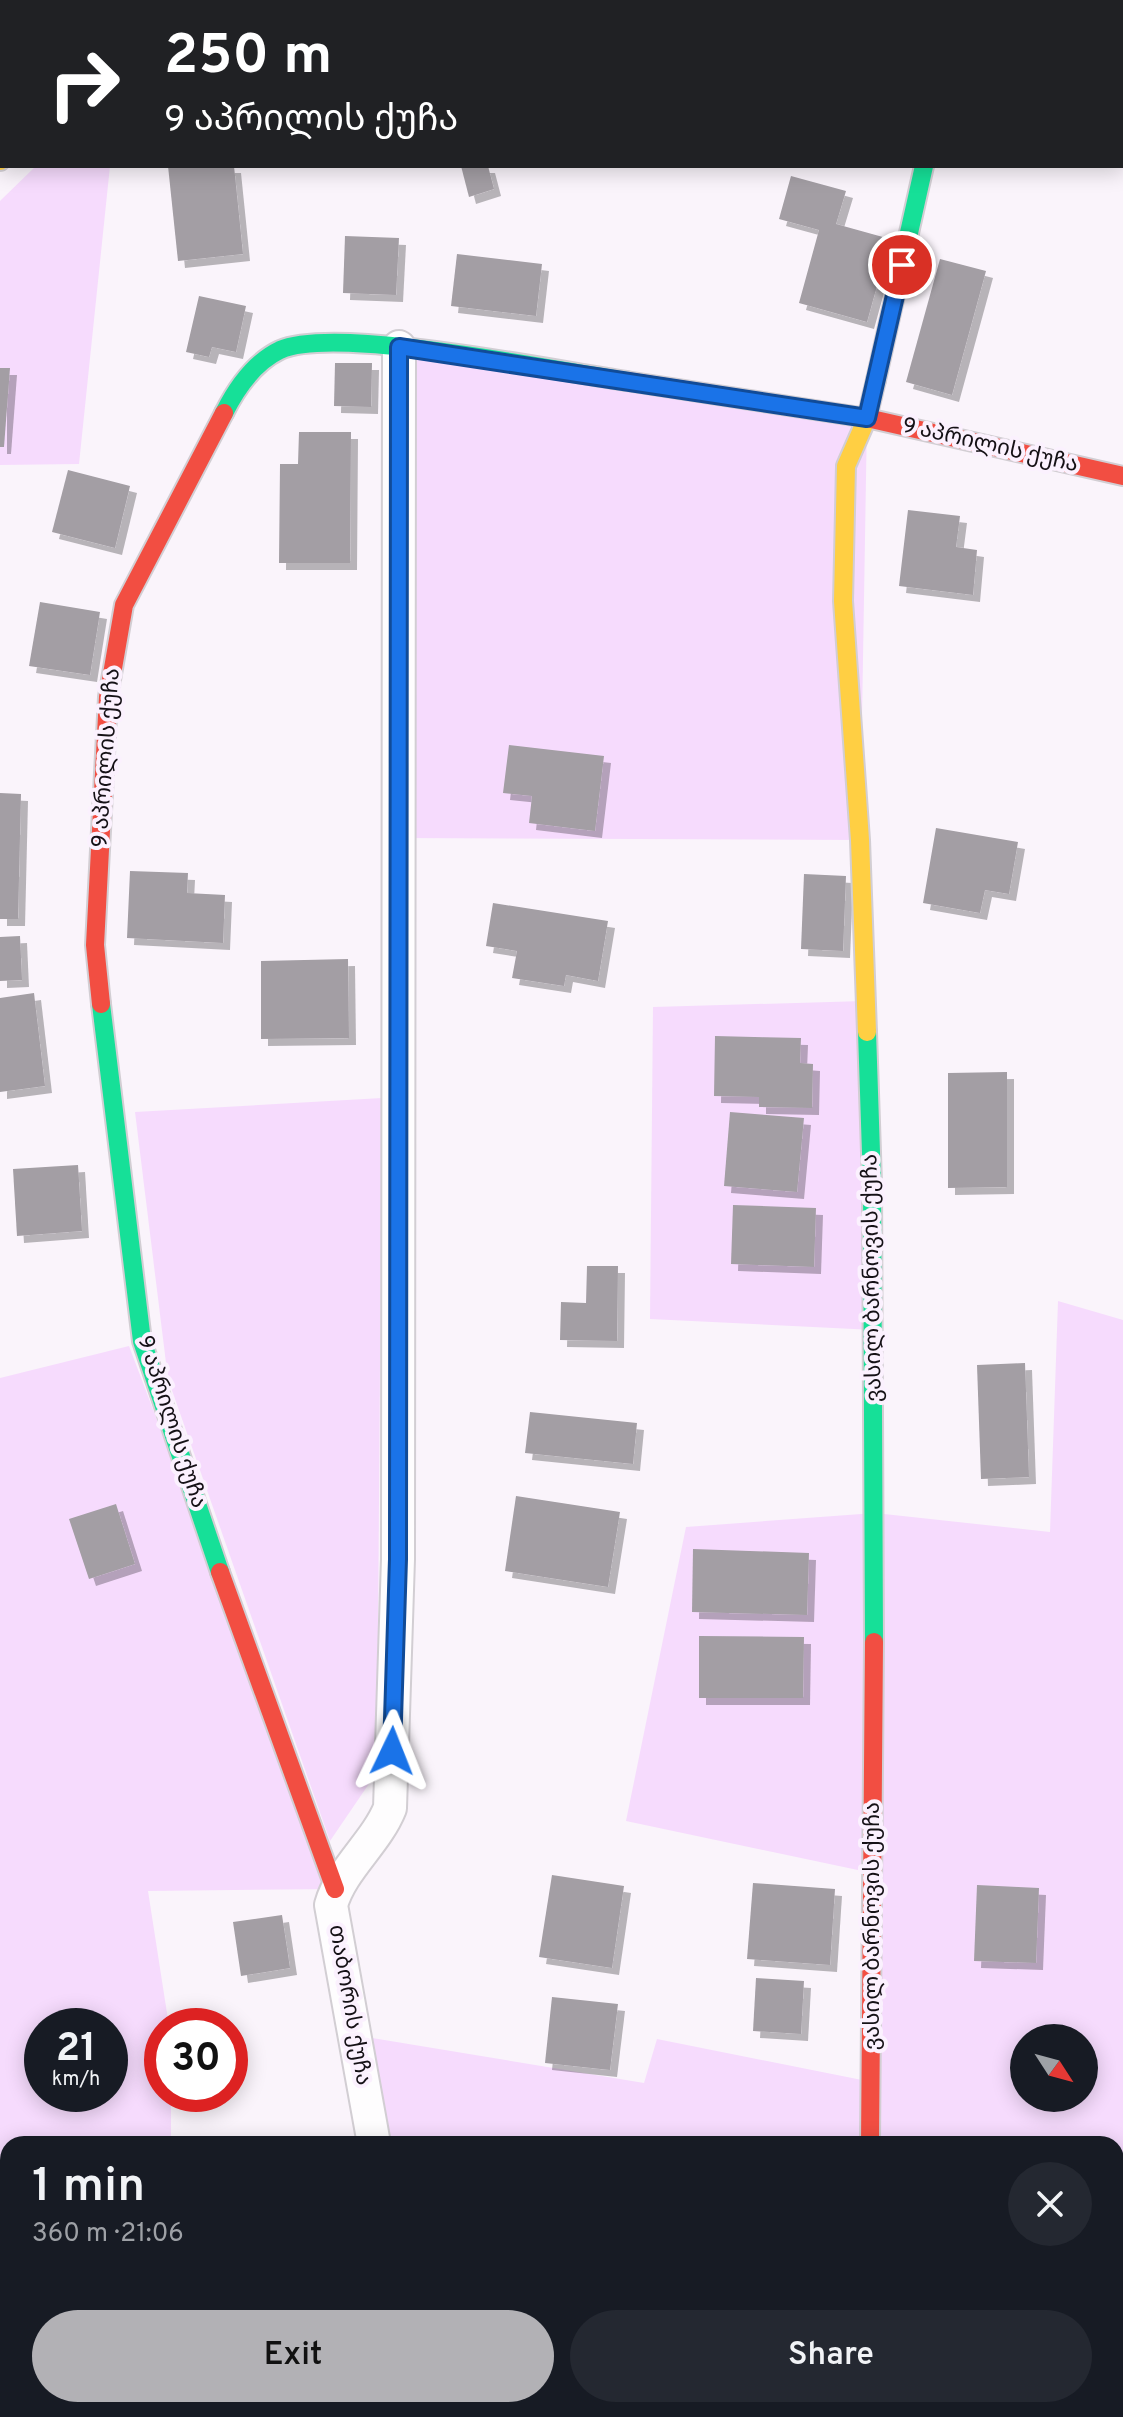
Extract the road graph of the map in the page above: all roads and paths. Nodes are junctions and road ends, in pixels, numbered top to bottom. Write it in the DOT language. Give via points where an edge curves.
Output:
graph roads {
  1 [pos="924,168"];
  2 [pos="399,347"];
  3 [pos="867,418"];
  4 [pos="1123,476"];
  5 [pos="335,1889"];
  6 [pos="373,2136"];
  7 [pos="870,2136"];
  1 -- 3 [label="street, ვასილ ბარნოვის ქუჩა"];
  2 -- 3 [label="street, 9 აპრილის ქუჩა"];
  2 -- 5 [label="street" via="398,1559 390,1808 380,1833"];
  2 -- 5 [label="street, 9 აპრილის ქუჩა" via="305,342 278,351 253,370 231,399 124,605 108,697 95,945 142,1341 256,1679"];
  3 -- 4 [label="street, 9 აპრილის ქუჩა"];
  3 -- 7 [label="street, ვასილ ბარნოვის ქუჩა" via="846,466 843,601 860,840 872,1183"];
  5 -- 6 [label="street, თაბორის ქუჩა" via="331,1905"];
}
